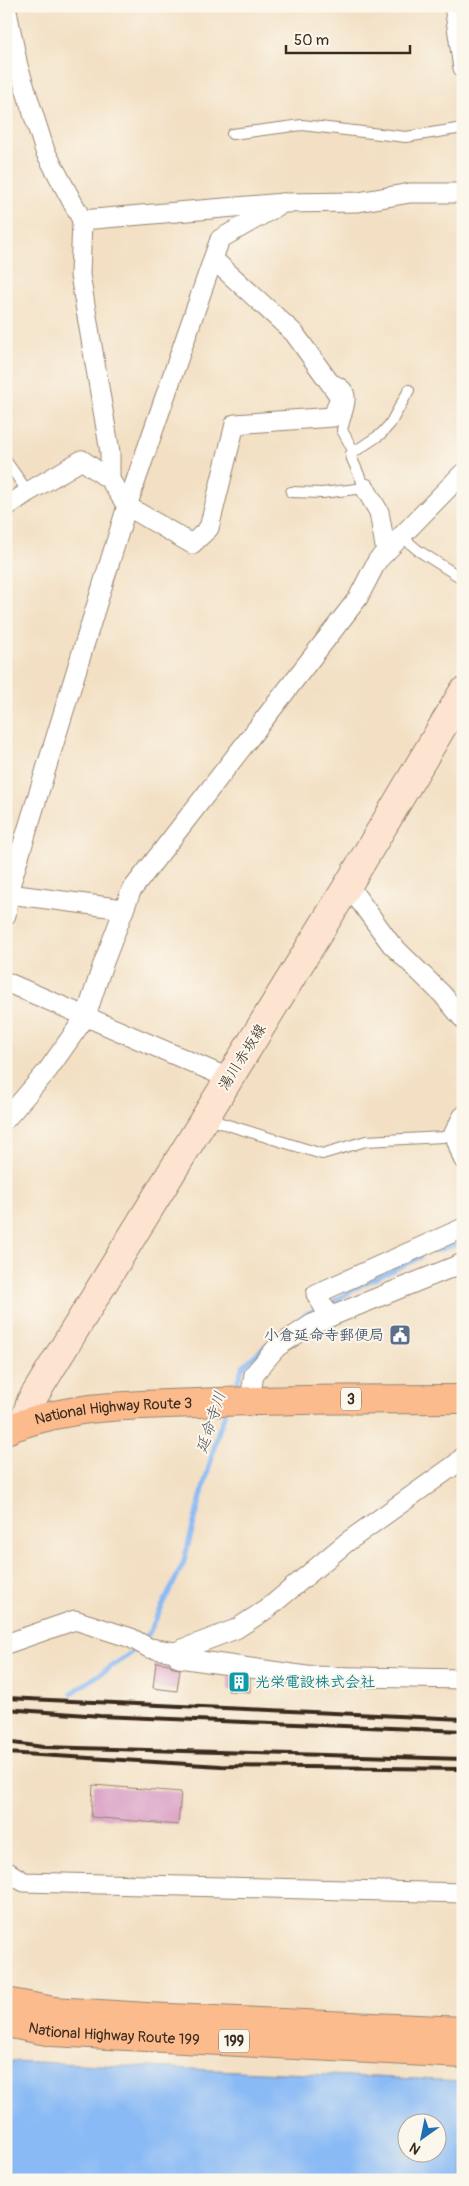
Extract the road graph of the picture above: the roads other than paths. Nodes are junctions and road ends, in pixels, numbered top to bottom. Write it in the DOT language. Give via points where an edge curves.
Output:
graph roads {
  1 [pos="6,6"];
  2 [pos="454,6"];
  3 [pos="463,68"];
  4 [pos="463,128"];
  5 [pos="232,134"];
  6 [pos="463,193"];
  7 [pos="284,203"];
  8 [pos="82,220"];
  9 [pos="213,259"];
  10 [pos="326,377"];
  11 [pos="409,390"];
  12 [pos="354,452"];
  13 [pos="6,461"];
  14 [pos="463,473"];
  15 [pos="110,480"];
  16 [pos="365,488"];
  17 [pos="28,492"];
  18 [pos="291,492"];
  19 [pos="127,506"];
  20 [pos="6,507"];
  21 [pos="401,536"];
  22 [pos="386,552"];
  23 [pos="463,579"];
  24 [pos="463,692"];
  25 [pos="348,885"];
  26 [pos="8,889"];
  27 [pos="124,909"];
  28 [pos="6,915"];
  29 [pos="6,982"];
  30 [pos="86,1016"];
  31 [pos="463,1019"];
  32 [pos="228,1078"];
  33 [pos="463,1116"];
  34 [pos="204,1117"];
  35 [pos="6,1119"];
  36 [pos="454,1133"];
  37 [pos="463,1159"];
  38 [pos="463,1228"];
  39 [pos="409,1252"];
  40 [pos="463,1262"];
  41 [pos="418,1282"];
  42 [pos="330,1318"];
  43 [pos="463,1399"];
  44 [pos="244,1401"];
  45 [pos="15,1426"];
  46 [pos="463,1457"];
  47 [pos="6,1644"];
  48 [pos="175,1652"];
  49 [pos="463,1679"];
  50 [pos="6,1871"];
  51 [pos="463,1893"];
  52 [pos="6,2002"];
  53 [pos="6,2023"];
  54 [pos="463,2031"];
  55 [pos="463,2054"];
  1 -- 8 [label="street" via="18,66 44,151"];
  2 -- 3 [label="street"];
  4 -- 5 [label="lane" via="406,137 302,125"];
  6 -- 7 [label="street" via="410,193 358,202"];
  7 -- 8 [label="street"];
  7 -- 9 [label="street" via="220,239"];
  8 -- 15 [label="street" via="80,275 110,452"];
  9 -- 10 [label="street" via="294,333"];
  9 -- 19 [label="street"];
  10 -- 12 [label="lane" via="342,382 349,390 349,408 342,430"];
  10 -- 19 [label="street" via="340,397 333,417 234,424 209,528 192,544"];
  11 -- 12 [label="lane" via="390,424"];
  12 -- 16 [label="lane" via="352,459"];
  13 -- 17 [label="lane"];
  14 -- 21 [label="street"];
  15 -- 17 [label="street" via="82,460"];
  15 -- 19 [label="street"];
  16 -- 18 [label="lane" via="322,493"];
  16 -- 22 [label="street" via="379,512"];
  17 -- 20 [label="street"];
  19 -- 26 [label="street"];
  21 -- 22 [label="street"];
  21 -- 23 [label="lane"];
  22 -- 27 [label="street" via="377,560 358,598 131,891"];
  24 -- 25 [label="main road, 湯川赤坂線"];
  25 -- 31 [label="street" via="391,944"];
  25 -- 32 [label="main road, 湯川赤坂線"];
  26 -- 27 [label="street"];
  26 -- 28 [label="street"];
  27 -- 30 [label="street"];
  29 -- 30 [label="street"];
  30 -- 32 [label="street"];
  30 -- 35 [label="street" via="48,1070"];
  32 -- 34 [label="main road, 湯川赤坂線"];
  33 -- 36 [label="street"];
  34 -- 36 [label="lane" via="322,1154 366,1141 443,1137"];
  34 -- 45 [label="main road, 湯川赤坂線"];
  36 -- 37 [label="street"];
  38 -- 39 [label="street"];
  39 -- 41 [label="street"];
  39 -- 42 [label="street" via="316,1294"];
  40 -- 41 [label="street"];
  41 -- 42 [label="street"];
  42 -- 44 [label="street" via="312,1324 277,1347 254,1374"];
  43 -- 44 [label="highway, National Highway Route 3 / 3"];
  44 -- 45 [label="highway, National Highway Route 3 / 3" via="68,1411"];
  46 -- 48 [label="street" via="347,1542 267,1609 236,1629"];
  47 -- 48 [label="street" via="75,1620 131,1638 149,1648"];
  48 -- 49 [label="street" via="180,1658 307,1676"];
  50 -- 51 [label="street" via="24,1882"];
  52 -- 54 [label="highway, National Highway Route 199 / 199" via="54,2010 137,2016"];
  53 -- 55 [label="highway, National Highway Route 199 / 199" via="52,2032"];
}
